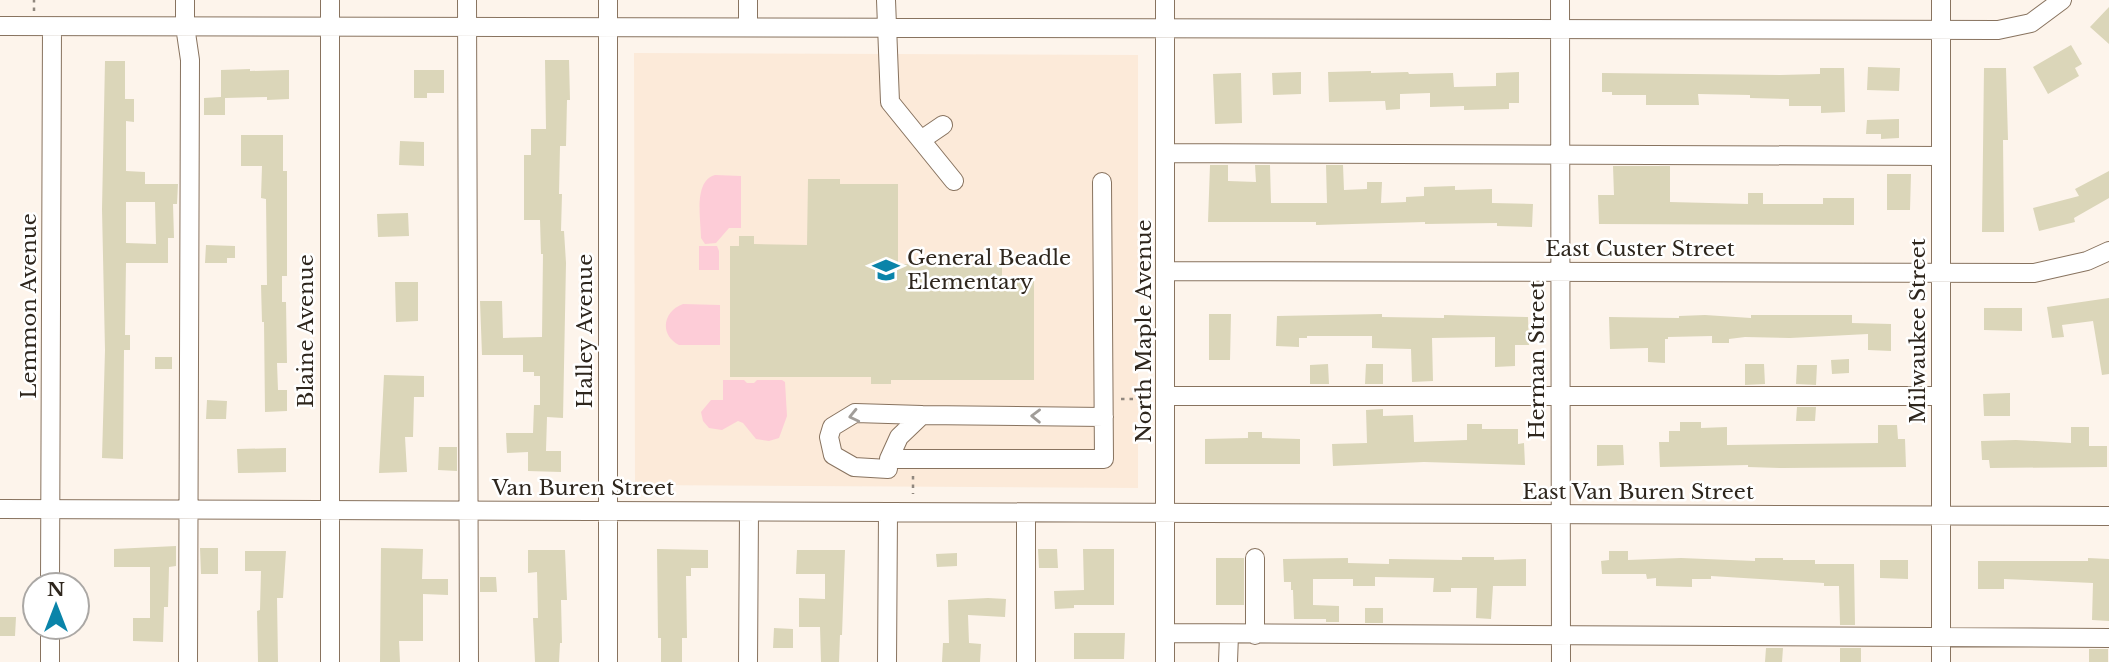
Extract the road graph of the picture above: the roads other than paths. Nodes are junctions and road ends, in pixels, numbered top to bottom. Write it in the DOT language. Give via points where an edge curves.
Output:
graph roads {
  1 [pos="185,0"];
  2 [pos="330,0"];
  3 [pos="467,0"];
  4 [pos="608,0"];
  5 [pos="748,0"];
  6 [pos="886,0"];
  7 [pos="1165,0"];
  8 [pos="1560,0"];
  9 [pos="1941,0"];
  10 [pos="2062,0"];
  11 [pos="0,26"];
  12 [pos="185,26"];
  13 [pos="608,26"];
  14 [pos="52,27"];
  15 [pos="330,27"];
  16 [pos="467,27"];
  17 [pos="748,27"];
  18 [pos="886,28"];
  19 [pos="1560,29"];
  20 [pos="1166,30"];
  21 [pos="1941,30"];
  22 [pos="943,125"];
  23 [pos="921,140"];
  24 [pos="1166,153"];
  25 [pos="1560,155"];
  26 [pos="1941,156"];
  27 [pos="954,181"];
  28 [pos="1102,182"];
  29 [pos="2109,251"];
  30 [pos="1167,271"];
  31 [pos="1560,272"];
  32 [pos="1941,273"];
  33 [pos="1166,396"];
  34 [pos="1560,396"];
  35 [pos="1941,396"];
  36 [pos="922,415"];
  37 [pos="1104,417"];
  38 [pos="889,464"];
  39 [pos="0,509"];
  40 [pos="50,509"];
  41 [pos="189,510"];
  42 [pos="328,511"];
  43 [pos="470,511"];
  44 [pos="607,511"];
  45 [pos="749,512"];
  46 [pos="888,513"];
  47 [pos="1026,513"];
  48 [pos="1166,513"];
  49 [pos="1560,515"];
  50 [pos="1941,516"];
  51 [pos="2109,516"];
  52 [pos="1255,558"];
  53 [pos="50,571"];
  54 [pos="1166,634"];
  55 [pos="1228,635"];
  56 [pos="1255,635"];
  57 [pos="1561,636"];
  58 [pos="1941,636"];
  59 [pos="2109,638"];
  60 [pos="50,641"];
  61 [pos="50,662"];
  62 [pos="188,662"];
  63 [pos="330,662"];
  64 [pos="470,662"];
  65 [pos="608,662"];
  66 [pos="748,662"];
  67 [pos="887,662"];
  68 [pos="1026,662"];
  69 [pos="1166,662"];
  70 [pos="1228,662"];
  71 [pos="1561,662"];
  72 [pos="1941,662"];
  1 -- 12 [label="street"];
  2 -- 15 [label="street, Blaine Avenue"];
  3 -- 16 [label="street"];
  4 -- 13 [label="street, Halley Avenue"];
  5 -- 17 [label="street"];
  6 -- 18 [label="street"];
  7 -- 20 [label="street, North Maple Avenue"];
  8 -- 19 [label="street, Herman Street"];
  9 -- 21 [label="street, Milwaukee Street"];
  10 -- 21 [label="street" via="2020,27"];
  11 -- 14 [label="street"];
  12 -- 14 [label="street"];
  12 -- 15 [label="street"];
  12 -- 41 [label="street" via="190,60"];
  13 -- 16 [label="street"];
  13 -- 17 [label="street"];
  13 -- 44 [label="street, Halley Avenue"];
  14 -- 40 [label="street, Lemmon Avenue"];
  15 -- 16 [label="street"];
  15 -- 42 [label="street, Blaine Avenue"];
  16 -- 43 [label="street"];
  17 -- 18 [label="street"];
  18 -- 20 [label="street"];
  18 -- 23 [label="street" via="890,102"];
  19 -- 20 [label="street"];
  19 -- 21 [label="street"];
  19 -- 25 [label="street, Herman Street"];
  20 -- 24 [label="street, North Maple Avenue"];
  21 -- 26 [label="street, Milwaukee Street"];
  22 -- 23 [label="street"];
  23 -- 27 [label="street"];
  24 -- 25 [label="street"];
  24 -- 30 [label="street, North Maple Avenue"];
  25 -- 26 [label="street"];
  25 -- 31 [label="street, Herman Street"];
  26 -- 32 [label="street, Milwaukee Street"];
  28 -- 37 [label="street"];
  29 -- 32 [label="street, East Custer Street" via="2034,273"];
  30 -- 31 [label="street, East Custer Street"];
  30 -- 33 [label="street, North Maple Avenue"];
  31 -- 32 [label="street, East Custer Street"];
  31 -- 34 [label="street, Herman Street"];
  32 -- 35 [label="street, Milwaukee Street"];
  33 -- 34 [label="street"];
  33 -- 48 [label="street, North Maple Avenue"];
  34 -- 35 [label="street"];
  34 -- 49 [label="street, Herman Street"];
  35 -- 50 [label="street, Milwaukee Street"];
  37 -- 36 [label="street, one-way"];
  36 -- 38 [label="street" via="899,437"];
  36 -- 38 [label="street, one-way" via="855,414 832,426 833,455 854,467"];
  37 -- 38 [label="street" via="1104,458"];
  39 -- 40 [label="street, Van Buren Street"];
  40 -- 41 [label="street, Van Buren Street"];
  40 -- 53 [label="street, Lemmon Avenue"];
  41 -- 42 [label="street, Van Buren Street"];
  41 -- 62 [label="street"];
  42 -- 43 [label="street, Van Buren Street"];
  42 -- 63 [label="street, Blaine Avenue"];
  43 -- 44 [label="street, Van Buren Street"];
  43 -- 64 [label="street"];
  44 -- 45 [label="street, Van Buren Street"];
  44 -- 65 [label="street, Halley Avenue"];
  45 -- 46 [label="street, Van Buren Street"];
  45 -- 66 [label="street"];
  46 -- 47 [label="street, Van Buren Street"];
  46 -- 67 [label="street"];
  47 -- 48 [label="street, Van Buren Street"];
  47 -- 68 [label="street"];
  48 -- 49 [label="street, East Van Buren Street"];
  48 -- 54 [label="street, North Maple Avenue"];
  49 -- 50 [label="street, East Van Buren Street"];
  49 -- 57 [label="street, Herman Street"];
  50 -- 51 [label="street, East Van Buren Street"];
  50 -- 58 [label="street, Milwaukee Street"];
  52 -- 56 [label="street"];
  54 -- 55 [label="street"];
  54 -- 69 [label="street, North Maple Avenue"];
  55 -- 56 [label="street"];
  55 -- 70 [label="street"];
  56 -- 57 [label="street"];
  57 -- 58 [label="street"];
  57 -- 71 [label="street, Herman Street"];
  58 -- 59 [label="street"];
  58 -- 72 [label="street, Milwaukee Street"];
  60 -- 61 [label="street"];
}
